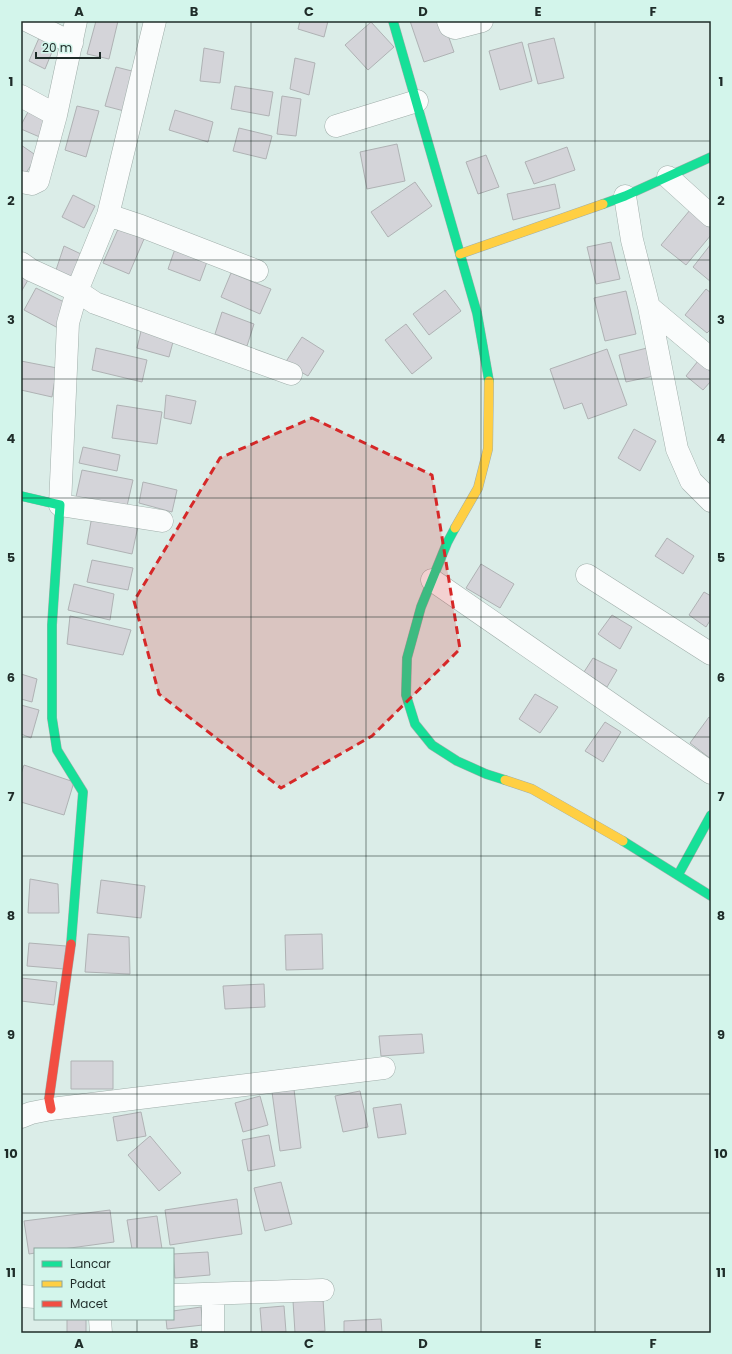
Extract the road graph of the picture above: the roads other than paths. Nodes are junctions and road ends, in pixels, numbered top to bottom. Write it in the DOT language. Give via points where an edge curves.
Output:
graph roads {
  1 [pos="28,21"];
  2 [pos="76,21"];
  3 [pos="155,21"];
  4 [pos="393,21"];
  5 [pos="448,21"];
  6 [pos="482,21"];
  7 [pos="72,43"];
  8 [pos="21,96"];
  9 [pos="416,101"];
  10 [pos="56,115"];
  11 [pos="336,126"];
  12 [pos="711,157"];
  13 [pos="668,177"];
  14 [pos="21,182"];
  15 [pos="624,196"];
  16 [pos="108,215"];
  17 [pos="711,216"];
  18 [pos="460,254"];
  19 [pos="21,263"];
  20 [pos="257,271"];
  21 [pos="77,291"];
  22 [pos="648,307"];
  23 [pos="711,359"];
  24 [pos="291,374"];
  25 [pos="21,496"];
  26 [pos="711,501"];
  27 [pos="60,505"];
  28 [pos="162,521"];
  29 [pos="587,575"];
  30 [pos="432,580"];
  31 [pos="711,654"];
  32 [pos="711,773"];
  33 [pos="711,815"];
  34 [pos="678,875"];
  35 [pos="711,896"];
  36 [pos="384,1068"];
  37 [pos="51,1109"];
  38 [pos="21,1117"];
  39 [pos="323,1290"];
  40 [pos="213,1294"];
  41 [pos="174,1295"];
  42 [pos="21,1296"];
  43 [pos="34,1296"];
  44 [pos="100,1320"];
  45 [pos="101,1333"];
  46 [pos="213,1333"];
  1 -- 7 [label="street"];
  2 -- 7 [label="street"];
  3 -- 16 [label="street"];
  4 -- 9 [label="street"];
  5 -- 6 [label="street" via="450,26 455,28"];
  7 -- 10 [label="street"];
  8 -- 10 [label="street"];
  9 -- 11 [label="street"];
  9 -- 18 [label="street"];
  10 -- 14 [label="street" via="38,181 32,184"];
  12 -- 13 [label="street"];
  13 -- 15 [label="street"];
  13 -- 17 [label="street"];
  15 -- 18 [label="street"];
  15 -- 22 [label="street"];
  16 -- 20 [label="street"];
  16 -- 21 [label="street"];
  18 -- 30 [label="street" via="477,313 489,382 488,449 478,488 447,543"];
  19 -- 21 [label="street"];
  21 -- 24 [label="street" via="95,303"];
  21 -- 27 [label="street" via="68,323"];
  22 -- 23 [label="street"];
  22 -- 26 [label="street" via="677,450 691,481"];
  25 -- 27 [label="street"];
  27 -- 28 [label="street"];
  27 -- 37 [label="street" via="52,625 52,718 57,750 83,792 74,931 49,1099"];
  29 -- 31 [label="street"];
  30 -- 32 [label="street"];
  30 -- 34 [label="street" via="421,607 407,658 406,695 415,724 432,746 486,774 532,789"];
  33 -- 34 [label="street"];
  34 -- 35 [label="street"];
  36 -- 37 [label="street"];
  37 -- 38 [label="street"];
  39 -- 40 [label="street"];
  40 -- 41 [label="street"];
  40 -- 46 [label="street"];
  42 -- 43 [label="street"];
  44 -- 45 [label="street"];
}
